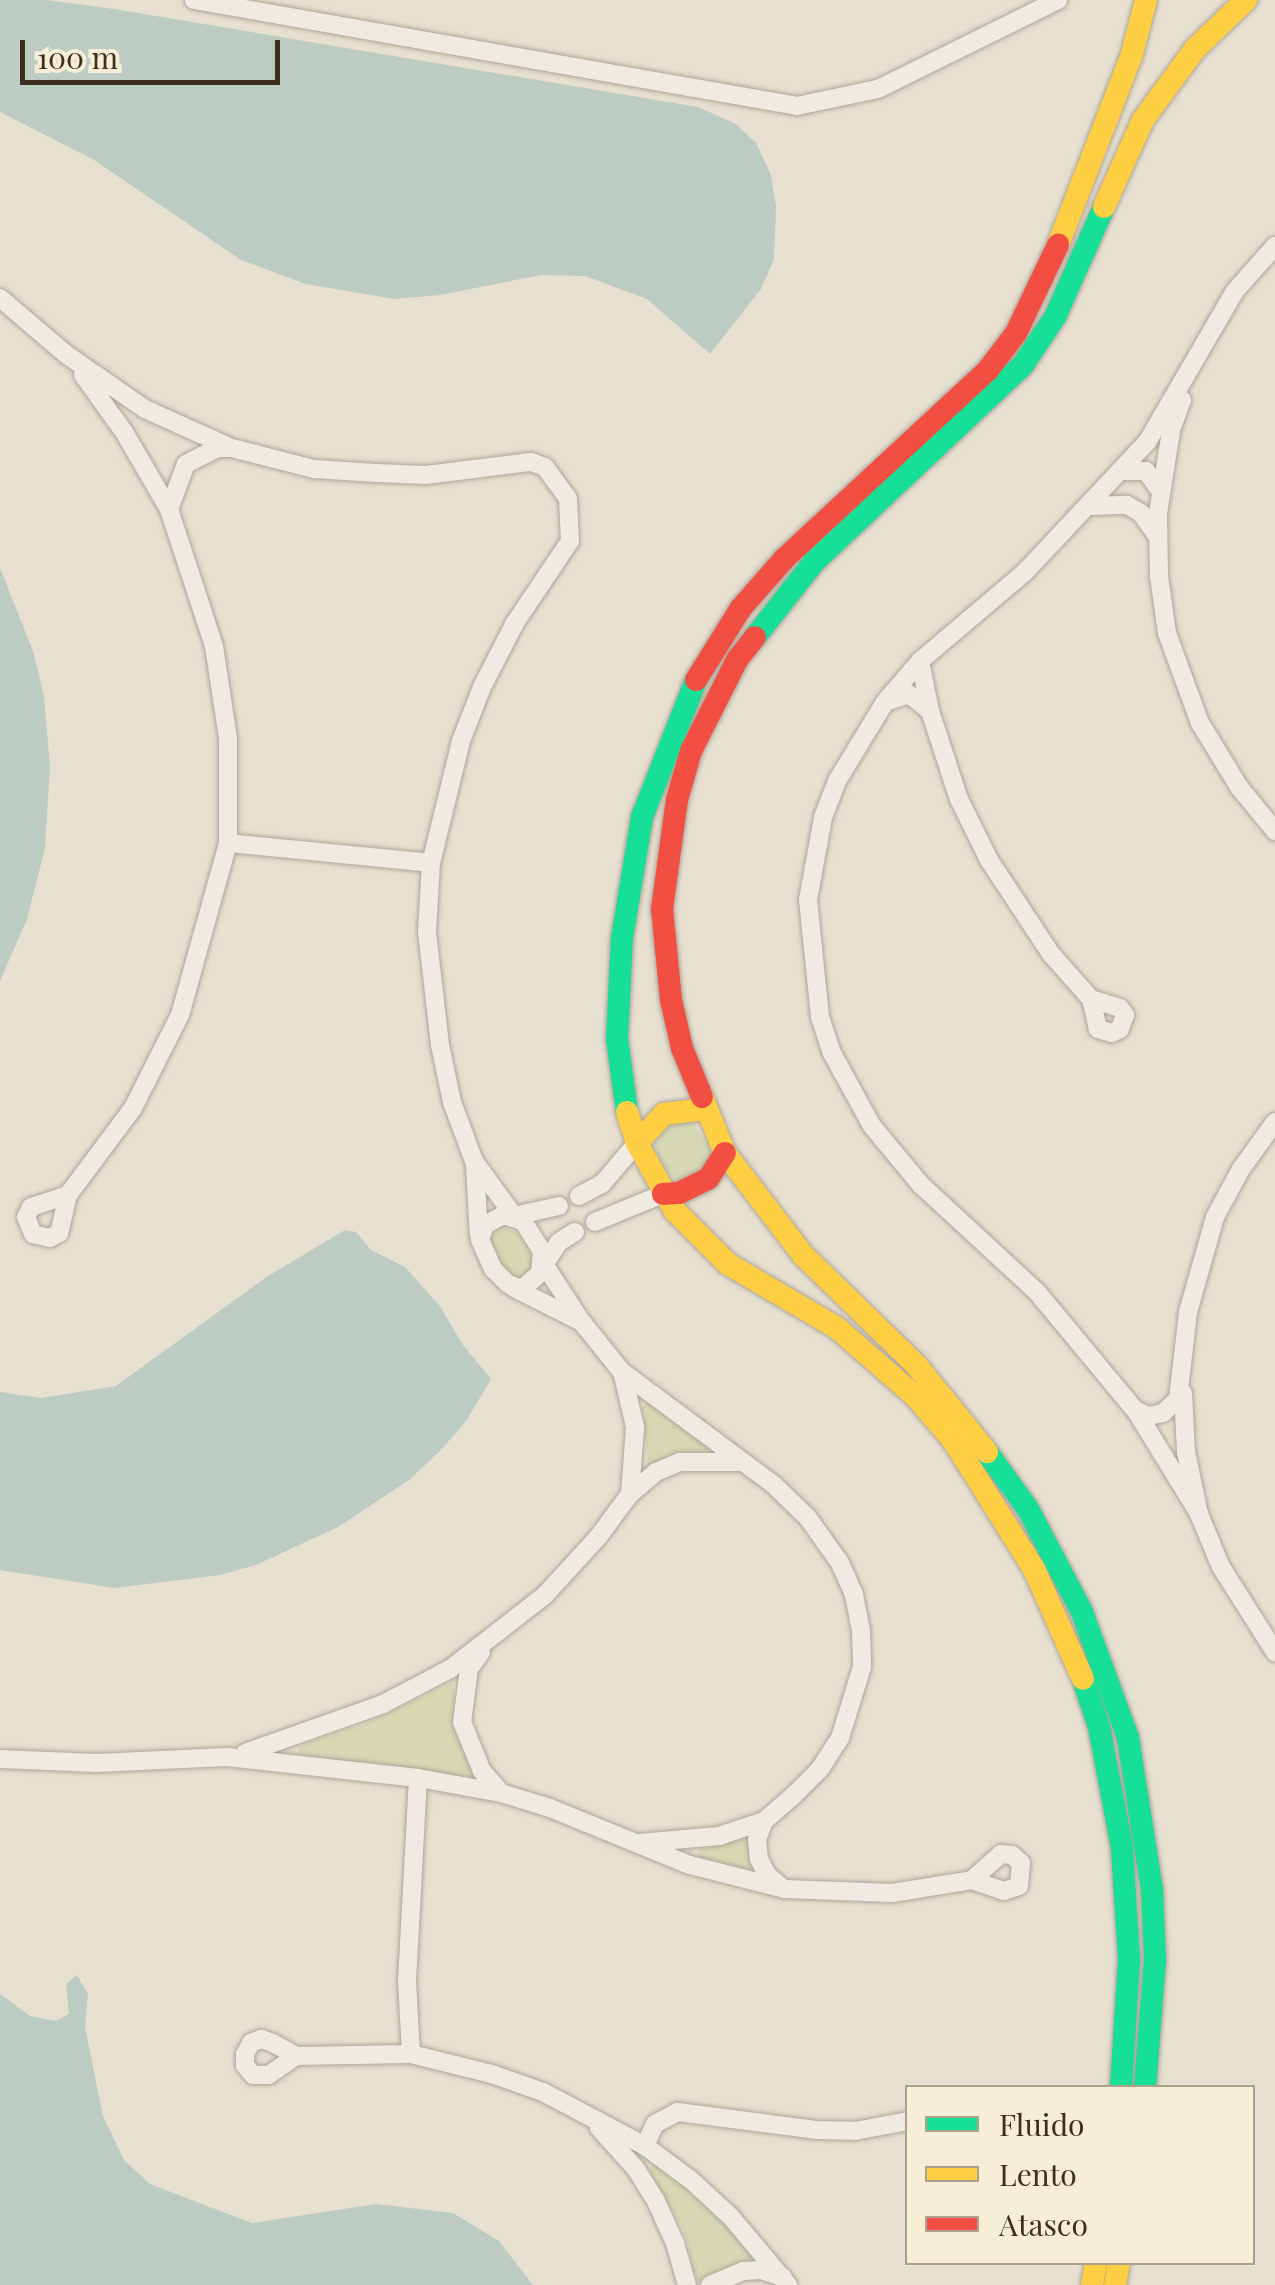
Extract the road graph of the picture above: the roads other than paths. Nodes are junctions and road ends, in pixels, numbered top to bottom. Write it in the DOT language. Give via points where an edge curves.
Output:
graph roads {
  1 [pos="194,0"];
  2 [pos="1058,0"];
  3 [pos="1215,0"];
  4 [pos="1234,0"];
  5 [pos="1246,0"];
  6 [pos="1145,3"];
  7 [pos="1275,246"];
  8 [pos="0,298"];
  9 [pos="67,355"];
  10 [pos="1190,374"];
  11 [pos="232,448"];
  12 [pos="1122,470"];
  13 [pos="1160,490"];
  14 [pos="1091,506"];
  15 [pos="169,509"];
  16 [pos="1157,537"];
  17 [pos="920,661"];
  18 [pos="885,702"];
  19 [pos="930,711"];
  20 [pos="1275,831"];
  21 [pos="228,844"];
  22 [pos="431,864"];
  23 [pos="1091,999"];
  24 [pos="704,1108"];
  25 [pos="1275,1122"];
  26 [pos="637,1143"];
  27 [pos="725,1153"];
  28 [pos="474,1160"];
  29 [pos="602,1184"];
  30 [pos="664,1194"];
  31 [pos="68,1195"];
  32 [pos="580,1196"];
  33 [pos="559,1206"];
  34 [pos="617,1210"];
  35 [pos="514,1216"];
  36 [pos="595,1222"];
  37 [pos="575,1232"];
  38 [pos="480,1240"];
  39 [pos="544,1264"];
  40 [pos="514,1288"];
  41 [pos="581,1321"];
  42 [pos="621,1371"];
  43 [pos="1182,1386"];
  44 [pos="1136,1410"];
  45 [pos="740,1462"];
  46 [pos="630,1494"];
  47 [pos="1199,1514"];
  48 [pos="487,1644"];
  49 [pos="1275,1652"];
  50 [pos="227,1756"];
  51 [pos="2,1757"];
  52 [pos="418,1778"];
  53 [pos="501,1793"];
  54 [pos="764,1821"];
  55 [pos="639,1843"];
  56 [pos="972,1880"];
  57 [pos="785,1889"];
  58 [pos="411,2054"];
  59 [pos="296,2056"];
  60 [pos="1121,2085"];
  61 [pos="1145,2085"];
  62 [pos="592,2120"];
  63 [pos="905,2122"];
  64 [pos="645,2146"];
  65 [pos="786,2281"];
  66 [pos="687,2285"];
  67 [pos="710,2285"];
  1 -- 2 [label="street" via="797,106 878,89"];
  3 -- 4 [label="street"];
  5 -- 24 [label="street" via="1195,49 1142,120 1055,317 1023,365 814,562 769,614 712,706 676,800 662,909 671,1000"];
  6 -- 26 [label="street" via="1077,206 1016,333 988,370 784,559 741,608 679,714 642,817 622,938 619,1074"];
  7 -- 10 [label="street" via="1235,291"];
  8 -- 9 [label="street"];
  9 -- 11 [label="street" via="144,409"];
  9 -- 15 [label="street" via="124,432"];
  10 -- 12 [label="street"];
  10 -- 13 [label="street"];
  11 -- 15 [label="street" via="186,464"];
  11 -- 22 [label="street" via="314,470 376,473 426,475 532,462 545,467 568,500 570,541 482,687 461,741"];
  12 -- 13 [label="street" via="1146,472"];
  12 -- 14 [label="street"];
  13 -- 16 [label="street"];
  14 -- 16 [label="street" via="1127,505"];
  14 -- 17 [label="street" via="978,616"];
  15 -- 21 [label="street" via="217,660 228,738"];
  16 -- 20 [label="street" via="1167,633 1186,692 1219,756"];
  17 -- 18 [label="street"];
  17 -- 19 [label="street"];
  18 -- 19 [label="street" via="910,694"];
  18 -- 44 [label="street" via="836,782 814,858 809,938 820,1017 851,1088 892,1155 1038,1292"];
  19 -- 23 [label="street" via="988,860 1051,954"];
  21 -- 22 [label="street"];
  21 -- 31 [label="street" via="180,1015 133,1108"];
  22 -- 28 [label="street" via="431,989 452,1102"];
  24 -- 26 [label="street" via="664,1114"];
  24 -- 27 [label="street"];
  25 -- 43 [label="street" via="1214,1218 1188,1312"];
  26 -- 29 [label="street"];
  26 -- 30 [label="street"];
  27 -- 30 [label="street" via="708,1179"];
  27 -- 61 [label="street" via="804,1255 966,1424 1028,1509 1082,1612 1128,1738 1150,1870 1155,1959"];
  28 -- 35 [label="street"];
  28 -- 38 [label="street"];
  29 -- 32 [label="street"];
  29 -- 34 [label="street"];
  30 -- 34 [label="street"];
  30 -- 60 [label="street" via="728,1264 837,1328 916,1397 952,1440 1034,1569 1099,1727 1122,1848 1129,1960"];
  33 -- 35 [label="street"];
  34 -- 36 [label="street"];
  35 -- 38 [label="street" via="492,1219"];
  35 -- 39 [label="street" via="538,1240"];
  37 -- 39 [label="street"];
  38 -- 40 [label="street" via="493,1269"];
  39 -- 40 [label="street" via="528,1286"];
  39 -- 41 [label="street"];
  40 -- 41 [label="street"];
  41 -- 42 [label="street"];
  42 -- 45 [label="street"];
  42 -- 46 [label="street" via="635,1427"];
  43 -- 44 [label="street" via="1163,1413"];
  43 -- 47 [label="street"];
  44 -- 47 [label="street"];
  45 -- 46 [label="street" via="680,1462"];
  45 -- 54 [label="street" via="774,1485 828,1543 854,1595 861,1632 862,1667 840,1738 819,1770"];
  46 -- 48 [label="street" via="546,1595"];
  47 -- 49 [label="street" via="1221,1568"];
  48 -- 50 [label="street" via="383,1704 269,1748"];
  48 -- 53 [label="street" via="469,1669 462,1722 482,1770"];
  50 -- 51 [label="street" via="96,1762"];
  50 -- 52 [label="street"];
  52 -- 53 [label="street"];
  52 -- 58 [label="street" via="407,1980"];
  53 -- 55 [label="street"];
  54 -- 55 [label="street" via="691,1841"];
  54 -- 57 [label="street" via="759,1859 767,1876"];
  55 -- 57 [label="street" via="732,1879"];
  56 -- 57 [label="street" via="892,1893"];
  58 -- 59 [label="street"];
  58 -- 62 [label="street" via="543,2092"];
  62 -- 64 [label="street"];
  62 -- 66 [label="street" via="656,2201"];
  63 -- 64 [label="street" via="816,2130 678,2112 655,2124"];
  64 -- 65 [label="street" via="731,2217"];
  65 -- 67 [label="street" via="761,2270"];
}
